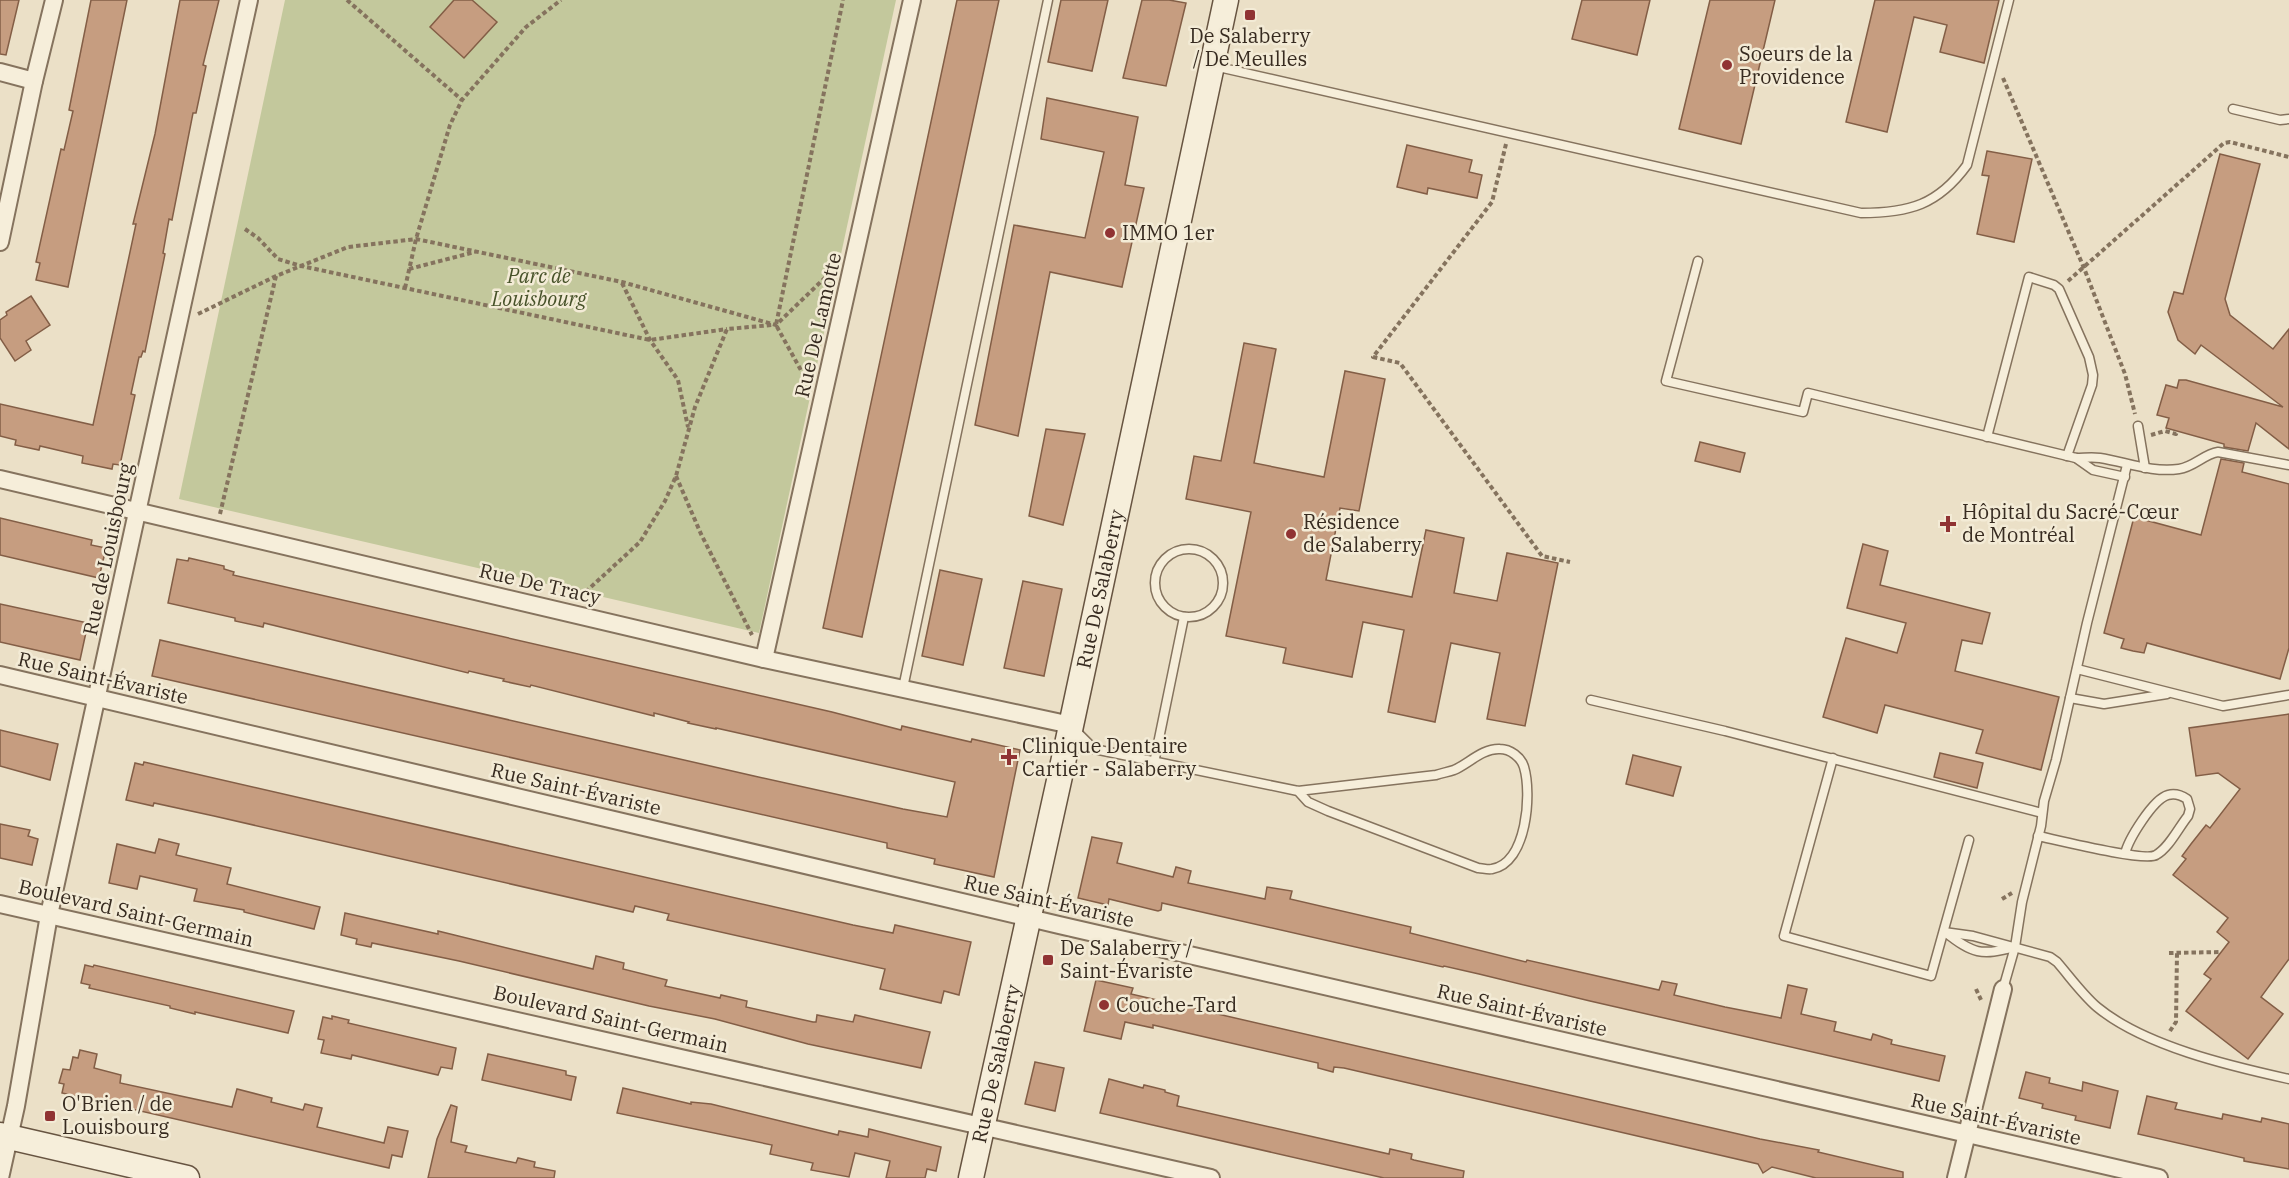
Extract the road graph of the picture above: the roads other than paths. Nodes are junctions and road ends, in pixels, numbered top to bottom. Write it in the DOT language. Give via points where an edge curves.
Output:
graph roads {
  1 [pos="54,0"];
  2 [pos="249,0"];
  3 [pos="912,0"];
  4 [pos="1048,0"];
  5 [pos="1226,0"];
  6 [pos="2009,0"];
  7 [pos="1211,66"];
  8 [pos="0,72"];
  9 [pos="34,81"];
  10 [pos="2233,109"];
  11 [pos="2289,118"];
  12 [pos="0,242"];
  13 [pos="1698,261"];
  14 [pos="2138,426"];
  15 [pos="1987,437"];
  16 [pos="2071,457"];
  17 [pos="2127,465"];
  18 [pos="2289,465"];
  19 [pos="2145,468"];
  20 [pos="2125,477"];
  21 [pos="0,479"];
  22 [pos="138,511"];
  23 [pos="1185,617"];
  24 [pos="764,658"];
  25 [pos="2077,669"];
  26 [pos="0,675"];
  27 [pos="903,688"];
  28 [pos="2172,693"];
  29 [pos="2289,695"];
  30 [pos="97,698"];
  31 [pos="2070,698"];
  32 [pos="1591,700"];
  33 [pos="1071,725"];
  34 [pos="1833,758"];
  35 [pos="1154,763"];
  36 [pos="1298,791"];
  37 [pos="2042,813"];
  38 [pos="2038,836"];
  39 [pos="1969,840"];
  40 [pos="2125,854"];
  41 [pos="0,904"];
  42 [pos="49,915"];
  43 [pos="1029,918"];
  44 [pos="1944,932"];
  45 [pos="2015,947"];
  46 [pos="2004,989"];
  47 [pos="2289,1079"];
  48 [pos="983,1125"];
  49 [pos="1966,1134"];
  50 [pos="5,1136"];
  51 [pos="0,1178"];
  52 [pos="188,1178"];
  53 [pos="971,1178"];
  54 [pos="1211,1178"];
  55 [pos="1956,1178"];
  56 [pos="2159,1178"];
  1 -- 9 [label="street"];
  2 -- 22 [label="street, Rue de Louisbourg"];
  3 -- 24 [label="street, Rue De Lamotte"];
  4 -- 27 [label="lane"];
  5 -- 7 [label="main road, Rue De Salaberry"];
  6 -- 7 [label="lane" via="1967,165 1934,200 1890,213 1861,213"];
  7 -- 33 [label="main road, Rue De Salaberry"];
  8 -- 9 [label="street"];
  9 -- 12 [label="street"];
  10 -- 11 [label="lane" via="2280,120"];
  13 -- 15 [label="lane" via="1666,381 1803,412 1808,393"];
  14 -- 19 [label="lane"];
  15 -- 16 [label="lane"];
  15 -- 16 [label="lane" via="2029,277 2059,289 2091,363 2092,386"];
  16 -- 17 [label="lane"];
  16 -- 20 [label="lane" via="2093,470"];
  17 -- 19 [label="lane"];
  17 -- 20 [label="lane"];
  18 -- 19 [label="lane" via="2218,452 2179,469"];
  20 -- 25 [label="lane"];
  21 -- 22 [label="street, Rue De Tracy"];
  22 -- 24 [label="street, Rue De Tracy"];
  22 -- 30 [label="street, Rue de Louisbourg"];
  23 -- 23 [label="lane" via="1207,612 1221,594 1223,583 1215,561 1196,550 1174,553 1165,559 1155,578 1158,599 1165,608"];
  23 -- 35 [label="lane"];
  24 -- 27 [label="street, Rue De Tracy"];
  25 -- 28 [label="lane"];
  25 -- 31 [label="lane"];
  26 -- 30 [label="street, Rue Saint-Évariste"];
  27 -- 33 [label="street, Rue De Tracy"];
  28 -- 29 [label="lane" via="2223,706"];
  28 -- 31 [label="lane" via="2104,704"];
  30 -- 42 [label="street, Rue de Louisbourg"];
  30 -- 43 [label="street, Rue Saint-Évariste"];
  31 -- 37 [label="lane"];
  32 -- 34 [label="lane"];
  33 -- 35 [label="lane" via="1094,749"];
  33 -- 43 [label="main road, Rue De Salaberry"];
  34 -- 37 [label="lane"];
  34 -- 44 [label="lane" via="1784,936 1932,976"];
  35 -- 36 [label="lane"];
  36 -- 36 [label="lane" via="1308,802 1328,811 1478,868 1492,869 1509,860 1516,851 1526,815 1524,767 1518,756 1498,748 1436,775"];
  37 -- 38 [label="lane"];
  38 -- 40 [label="lane"];
  38 -- 45 [label="lane"];
  39 -- 44 [label="lane"];
  40 -- 40 [label="lane" via="2149,858 2157,855 2188,816 2187,799 2175,795 2161,799 2130,839"];
  41 -- 42 [label="street, Boulevard Saint-Germain"];
  42 -- 48 [label="street, Boulevard Saint-Germain"];
  42 -- 50 [label="street, Rue de Louisbourg"];
  43 -- 48 [label="main road, Rue De Salaberry"];
  43 -- 49 [label="street, Rue Saint-Évariste"];
  44 -- 45 [label="lane"];
  44 -- 45 [label="lane" via="1964,948 1990,954"];
  45 -- 46 [label="lane"];
  45 -- 47 [label="lane" via="2050,957 2095,1006 2145,1035 2224,1063"];
  46 -- 49 [label="street"];
  48 -- 53 [label="main road, Rue De Salaberry"];
  48 -- 54 [label="street, Boulevard Saint-Germain"];
  49 -- 55 [label="street"];
  49 -- 56 [label="street, Rue Saint-Évariste"];
  50 -- 51 [label="street, Rue de Louisbourg"];
  50 -- 52 [label="main road"];
}
